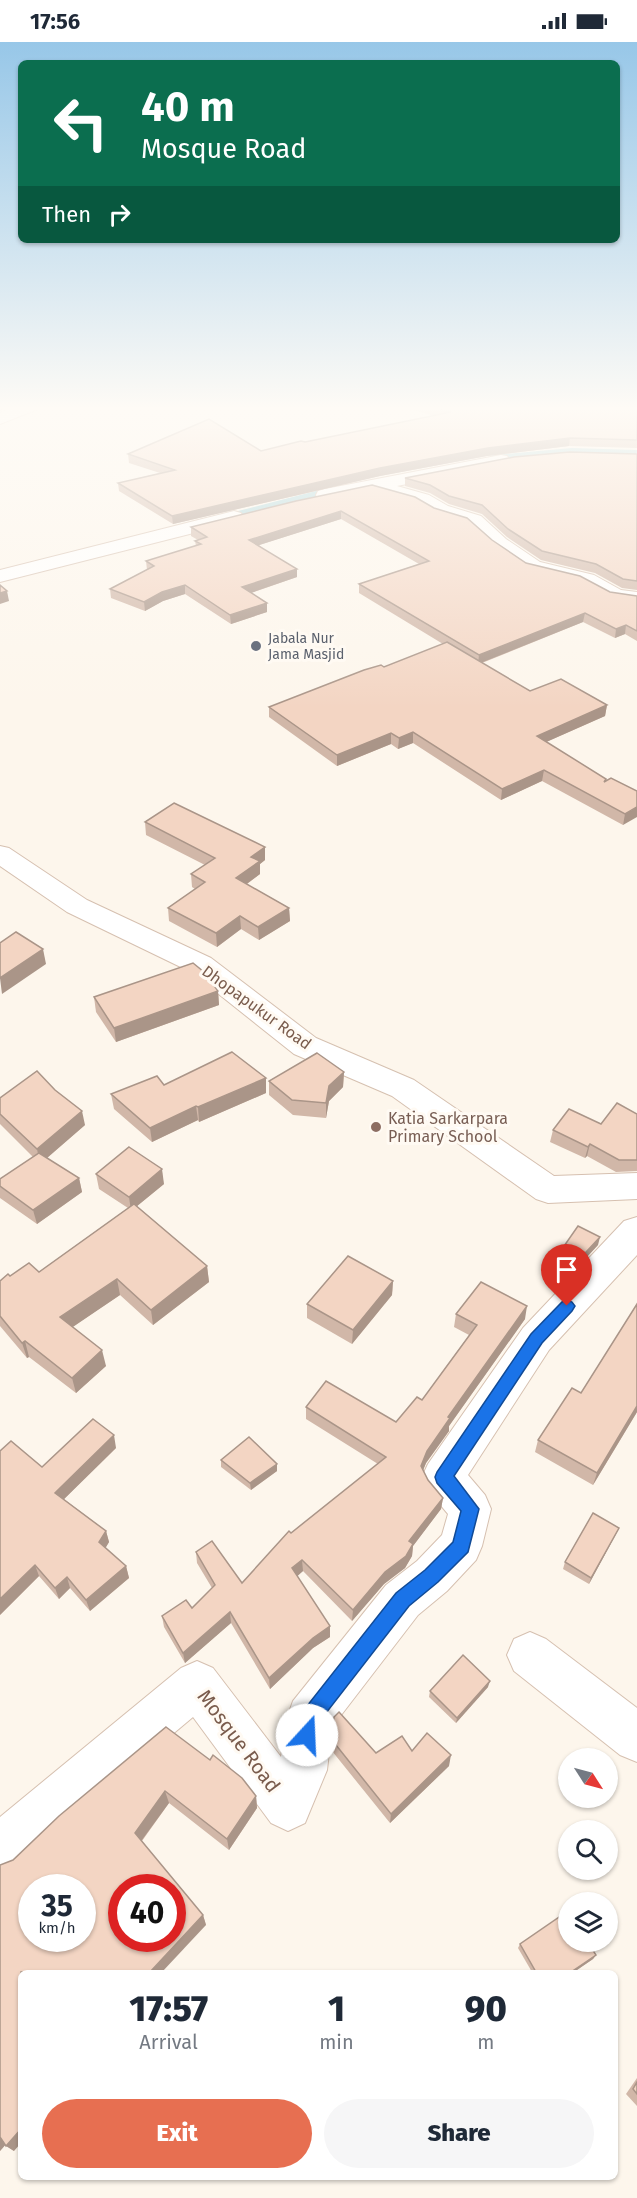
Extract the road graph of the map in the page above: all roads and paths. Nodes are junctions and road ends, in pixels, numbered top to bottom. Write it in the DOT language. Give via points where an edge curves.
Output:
graph roads {
  1 [pos="435,507"];
  2 [pos="249,513"];
  3 [pos="0,576"];
  4 [pos="637,598"];
  5 [pos="4,856"];
  6 [pos="637,1186"];
  7 [pos="637,1231"];
  8 [pos="530,1655"];
  9 [pos="637,1738"];
  10 [pos="0,1851"];
  1 -- 4 [label="street" via="474,520 533,566 587,579 616,595"];
  2 -- 3 [label="street"];
  5 -- 6 [label="street, Dhopapukur Road" via="77,906 201,965 305,1046 403,1088 548,1190"];
  7 -- 10 [label="street, Mosque Road" via="536,1338 443,1477 470,1509 461,1546 402,1600 310,1718 303,1770 288,1806 197,1684"];
  8 -- 9 [label="street"];
}
